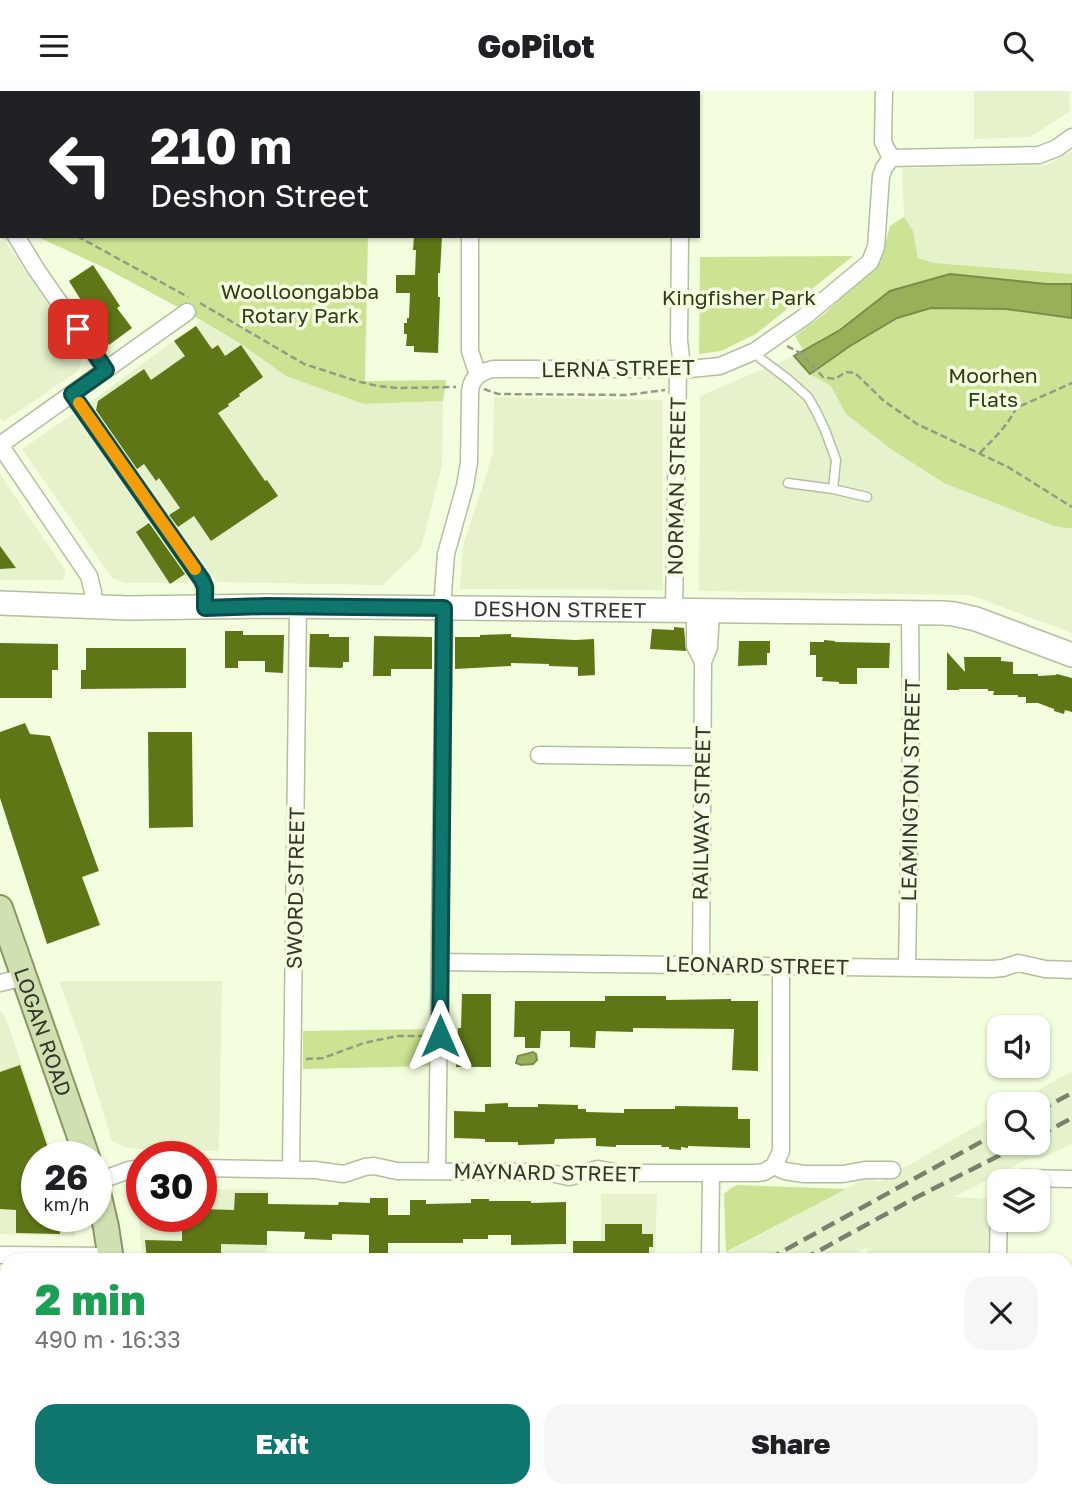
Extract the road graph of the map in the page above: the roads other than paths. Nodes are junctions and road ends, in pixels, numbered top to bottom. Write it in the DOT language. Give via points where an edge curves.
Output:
graph roads {
  1 [pos="884,91"];
  2 [pos="1072,137"];
  3 [pos="891,158"];
  4 [pos="470,238"];
  5 [pos="680,238"];
  6 [pos="16,239"];
  7 [pos="187,312"];
  8 [pos="758,355"];
  9 [pos="678,369"];
  10 [pos="106,370"];
  11 [pos="474,381"];
  12 [pos="72,394"];
  13 [pos="0,445"];
  14 [pos="788,484"];
  15 [pos="833,489"];
  16 [pos="867,497"];
  17 [pos="0,603"];
  18 [pos="94,606"];
  19 [pos="298,606"];
  20 [pos="205,608"];
  21 [pos="444,608"];
  22 [pos="693,610"];
  23 [pos="910,612"];
  24 [pos="1072,656"];
  25 [pos="539,755"];
  26 [pos="702,757"];
  27 [pos="0,908"];
  28 [pos="440,962"];
  29 [pos="701,965"];
  30 [pos="782,966"];
  31 [pos="907,967"];
  32 [pos="1072,970"];
  33 [pos="24,977"];
  34 [pos="0,983"];
  35 [pos="81,1141"];
  36 [pos="774,1166"];
  37 [pos="217,1168"];
  38 [pos="291,1169"];
  39 [pos="892,1170"];
  40 [pos="437,1171"];
  41 [pos="711,1174"];
  42 [pos="1050,1179"];
  43 [pos="1072,1179"];
  44 [pos="107,1232"];
  45 [pos="998,1232"];
  46 [pos="109,1253"];
  47 [pos="710,1253"];
  48 [pos="998,1253"];
  1 -- 3 [label="street" via="883,142"];
  2 -- 3 [label="street" via="1039,155"];
  3 -- 8 [label="street, LERNA STREET" via="881,176 876,247 870,263"];
  4 -- 11 [label="street" via="469,343"];
  5 -- 9 [label="street, NORMAN STREET"];
  6 -- 10 [label="street"];
  7 -- 10 [label="street"];
  8 -- 9 [label="street, LERNA STREET" via="720,366"];
  8 -- 15 [label="lane" via="808,397 816,411 836,460"];
  9 -- 11 [label="street, LERNA STREET" via="493,369"];
  9 -- 22 [label="street, NORMAN STREET"];
  10 -- 12 [label="street"];
  11 -- 21 [label="street" via="466,486 446,554"];
  12 -- 13 [label="street"];
  12 -- 20 [label="street" via="202,580"];
  13 -- 18 [label="street" via="89,576"];
  14 -- 15 [label="lane"];
  15 -- 16 [label="lane"];
  17 -- 18 [label="street, DESHON STREET"];
  18 -- 20 [label="street, DESHON STREET"];
  19 -- 20 [label="street, DESHON STREET"];
  19 -- 21 [label="street, DESHON STREET"];
  19 -- 38 [label="street, SWORD STREET"];
  21 -- 22 [label="street, DESHON STREET"];
  21 -- 28 [label="street"];
  22 -- 23 [label="street, DESHON STREET"];
  22 -- 26 [label="street, RAILWAY STREET" via="695,646 703,662"];
  23 -- 24 [label="street, DESHON STREET" via="965,616"];
  23 -- 31 [label="street, LEAMINGTON STREET"];
  25 -- 26 [label="street"];
  26 -- 29 [label="street, RAILWAY STREET"];
  27 -- 33 [label="main road, LOGAN ROAD"];
  28 -- 29 [label="street, LEONARD STREET"];
  28 -- 40 [label="street"];
  29 -- 30 [label="street, LEONARD STREET"];
  30 -- 31 [label="street, LEONARD STREET"];
  30 -- 36 [label="street" via="781,1151"];
  31 -- 32 [label="street, LEONARD STREET" via="999,969 1018,963"];
  33 -- 34 [label="street"];
  33 -- 35 [label="main road, LOGAN ROAD"];
  36 -- 39 [label="street, MAYNARD STREET" via="804,1174"];
  36 -- 41 [label="street, MAYNARD STREET" via="757,1173"];
  37 -- 38 [label="street, MAYNARD STREET"];
  38 -- 40 [label="street, MAYNARD STREET" via="344,1174 374,1166"];
  40 -- 41 [label="street, MAYNARD STREET" via="546,1172 569,1177 598,1169"];
  41 -- 47 [label="street"];
  42 -- 43 [label="street"];
  44 -- 46 [label="main road"];
  45 -- 48 [label="street"];
}
